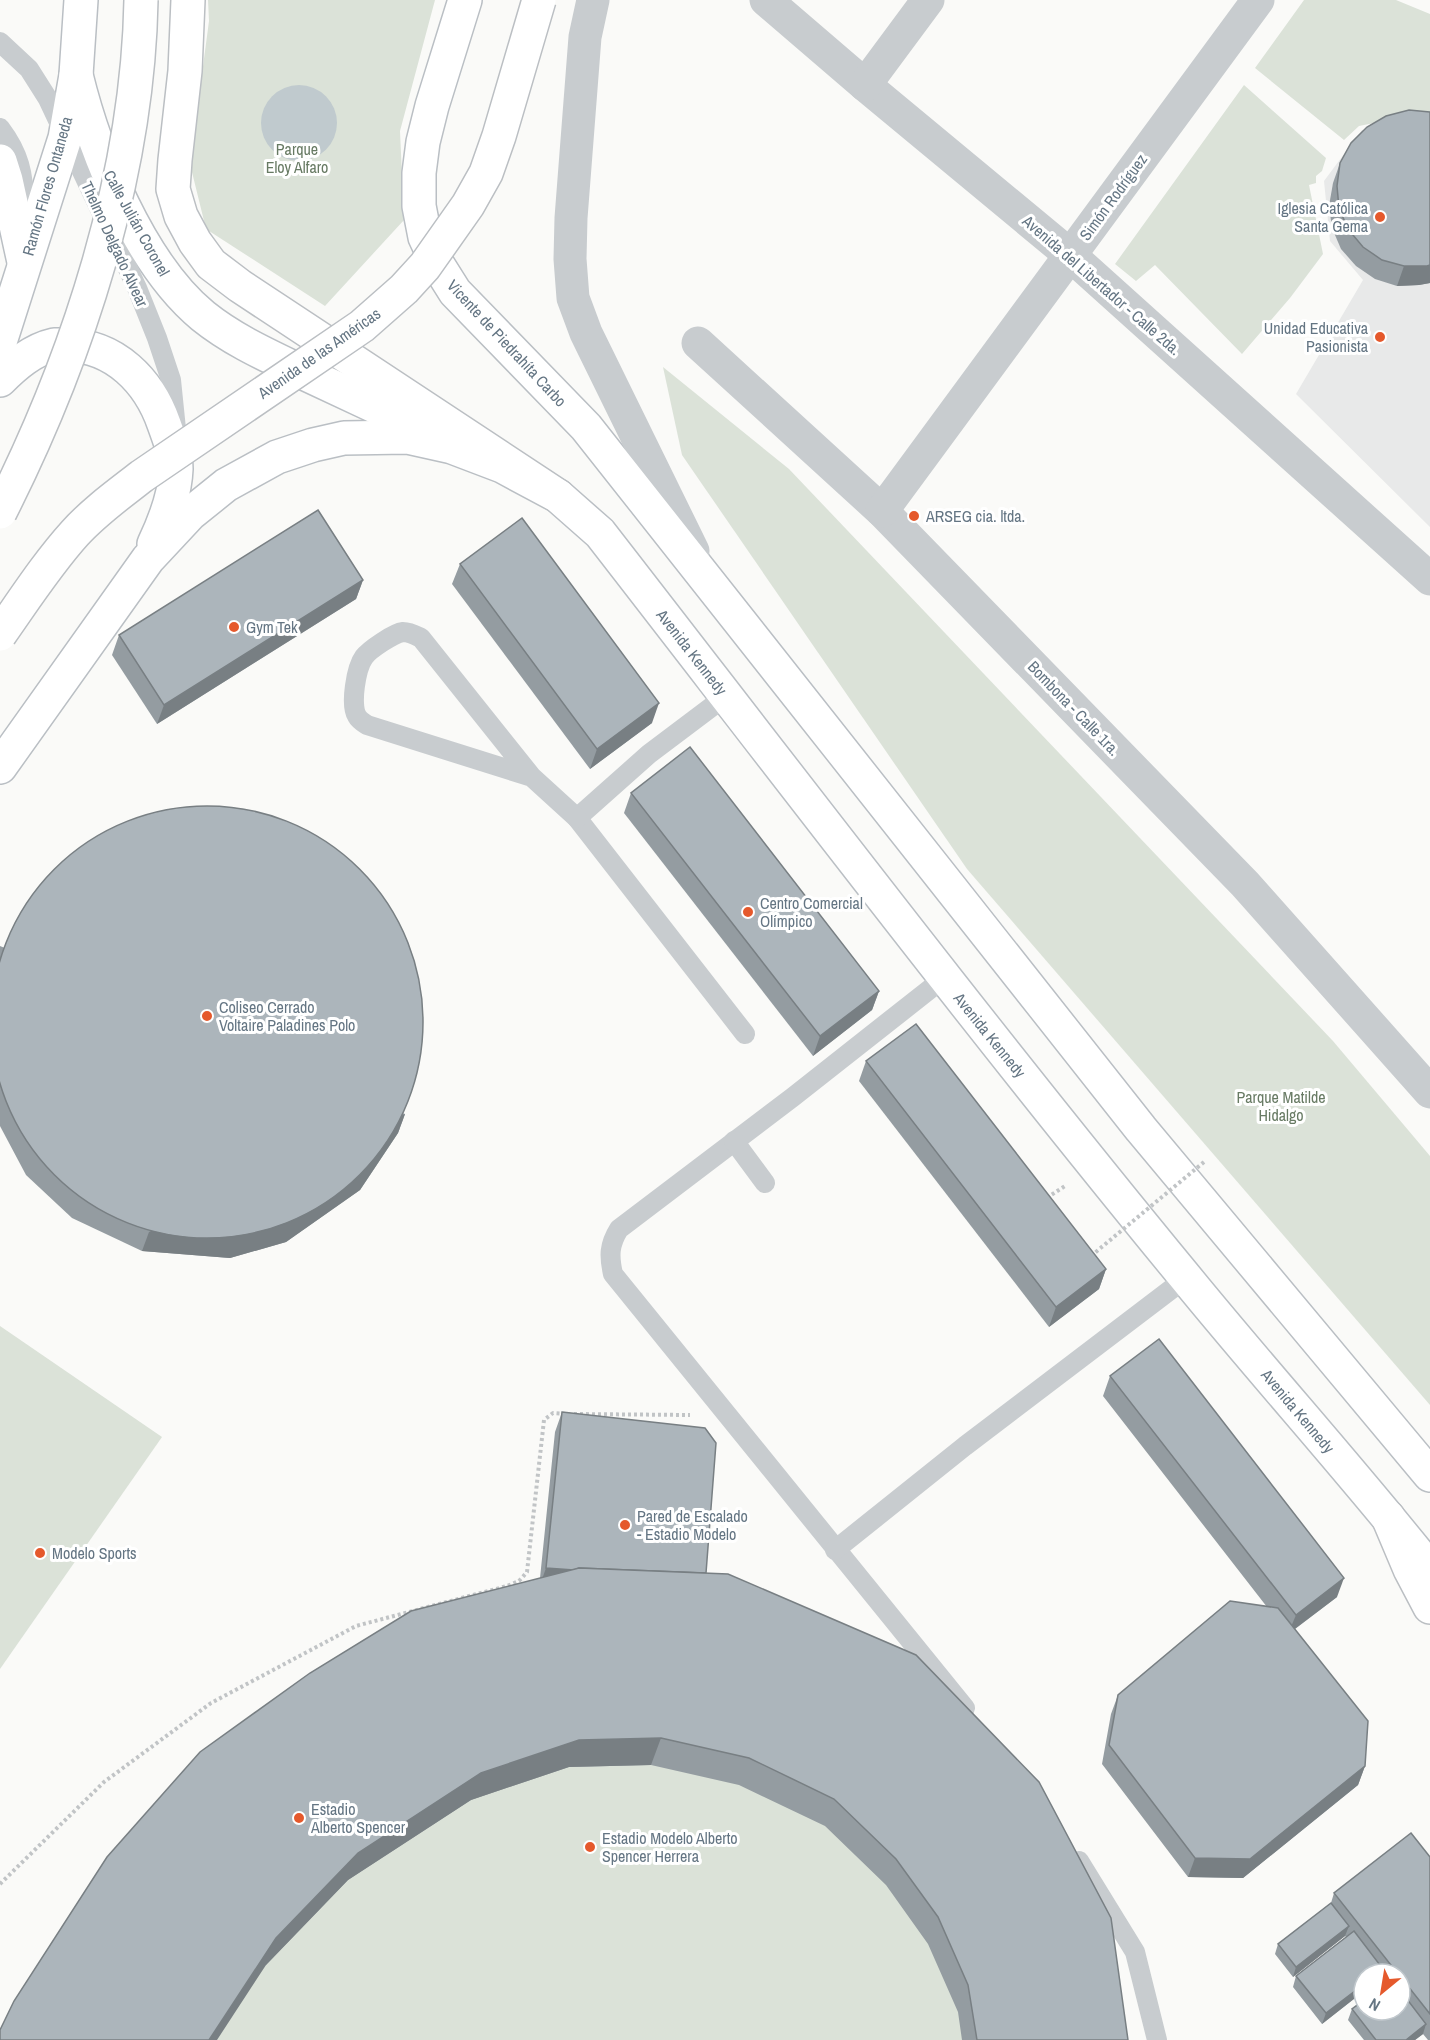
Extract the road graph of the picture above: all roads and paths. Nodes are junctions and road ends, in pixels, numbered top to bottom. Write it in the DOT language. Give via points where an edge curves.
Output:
graph roads {
  1 [pos="81,0"];
  2 [pos="141,0"];
  3 [pos="188,0"];
  4 [pos="465,0"];
  5 [pos="539,0"];
  6 [pos="593,0"];
  7 [pos="766,0"];
  8 [pos="928,0"];
  9 [pos="1258,0"];
  10 [pos="0,42"];
  11 [pos="76,75"];
  12 [pos="865,85"];
  13 [pos="0,128"];
  14 [pos="65,138"];
  15 [pos="0,161"];
  16 [pos="1070,255"];
  17 [pos="24,264"];
  18 [pos="0,342"];
  19 [pos="698,343"];
  20 [pos="0,380"];
  21 [pos="502,466"];
  22 [pos="176,468"];
  23 [pos="558,496"];
  24 [pos="882,511"];
  25 [pos="0,512"];
  26 [pos="148,559"];
  27 [pos="706,576"];
  28 [pos="1430,579"];
  29 [pos="0,634"];
  30 [pos="726,696"];
  31 [pos="0,767"];
  32 [pos="532,777"];
  33 [pos="577,818"];
  34 [pos="944,978"];
  35 [pos="745,1034"];
  36 [pos="1430,1092"];
  37 [pos="734,1141"];
  38 [pos="1204,1162"];
  39 [pos="1097,1167"];
  40 [pos="765,1183"];
  41 [pos="1054,1205"];
  42 [pos="1085,1248"];
  43 [pos="1186,1278"];
  44 [pos="727,1416"];
  45 [pos="1430,1475"];
  46 [pos="1388,1517"];
  47 [pos="835,1550"];
  48 [pos="1430,1569"];
  49 [pos="1430,1607"];
  50 [pos="978,1725"];
  51 [pos="1069,1846"];
  52 [pos="0,1884"];
  53 [pos="1157,2040"];
  1 -- 11 [label="main road, Ramón Flores Ontaneda"];
  2 -- 25 [label="main road, bridge" via="131,115 102,249 53,399"];
  3 -- 23 [label="main road" via="173,189 181,216 211,264"];
  4 -- 27 [label="main road, Vicente de Piedrahíta Carbo" via="423,142 419,206 425,237 455,292 586,427"];
  5 -- 29 [label="main road, Avenida de las Américas, bridge" via="486,173 425,266 362,326 107,503 75,533"];
  6 -- 27 [label="street" via="585,37 571,218 573,298 586,333"];
  7 -- 12 [label="street, Avenida del Libertador - Calle 2da."];
  8 -- 12 [label="street"];
  9 -- 16 [label="street, Simón Rodríguez"];
  10 -- 14 [label="lane, Thelmo Delgado Alvear" via="29,69"];
  11 -- 14 [label="main road, Ramón Flores Ontaneda"];
  11 -- 21 [label="main road, Calle Julián Coronel" via="86,117 105,166 153,259 176,291 230,335 263,354"];
  12 -- 16 [label="street, Avenida del Libertador - Calle 2da."];
  13 -- 17 [label="lane" via="20,164 24,187"];
  14 -- 17 [label="main road, Ramón Flores Ontaneda"];
  14 -- 22 [label="lane, Thelmo Delgado Alvear" via="157,338 171,380"];
  15 -- 17 [label="main road"];
  16 -- 24 [label="street, Simón Rodríguez"];
  16 -- 28 [label="street, Avenida del Libertador - Calle 2da."];
  17 -- 18 [label="main road, Ramón Flores Ontaneda"];
  19 -- 24 [label="street, Bombona - Calle 1ra."];
  20 -- 22 [label="main road" via="16,364 54,345 103,351 124,365 147,390 169,438"];
  21 -- 23 [label="main road"];
  21 -- 26 [label="main road" via="452,447 407,437 344,438 313,445 277,457 226,485 190,514"];
  22 -- 26 [label="main road" via="164,524"];
  23 -- 30 [label="main road, Avenida Kennedy" via="600,533"];
  24 -- 36 [label="street, Bombona - Calle 1ra." via="1245,884"];
  26 -- 31 [label="main road"];
  27 -- 45 [label="main road" via="1141,1129"];
  30 -- 33 [label="lane" via="649,754"];
  30 -- 34 [label="main road, Avenida Kennedy"];
  32 -- 32 [label="lane" via="367,725 357,718 353,705 364,657 398,633 412,633 420,638"];
  32 -- 33 [label="lane"];
  33 -- 35 [label="lane"];
  34 -- 37 [label="lane"];
  34 -- 39 [label="main road, Avenida Kennedy"];
  37 -- 40 [label="lane"];
  37 -- 44 [label="lane" via="619,1229 609,1251 613,1274"];
  38 -- 42 [label="path, bridge" via="1091,1256"];
  39 -- 41 [label="path" via="1048,1197"];
  39 -- 43 [label="main road, Avenida Kennedy"];
  43 -- 46 [label="main road, Avenida Kennedy"];
  43 -- 47 [label="lane"];
  44 -- 47 [label="lane"];
  44 -- 52 [label="path" via="553,1413 544,1419 527,1572 519,1581 356,1626 211,1702 104,1782"];
  46 -- 48 [label="main road, Avenida Kennedy"];
  46 -- 49 [label="main road"];
  47 -- 50 [label="lane"];
  51 -- 53 [label="lane" via="1134,1952"];
}
